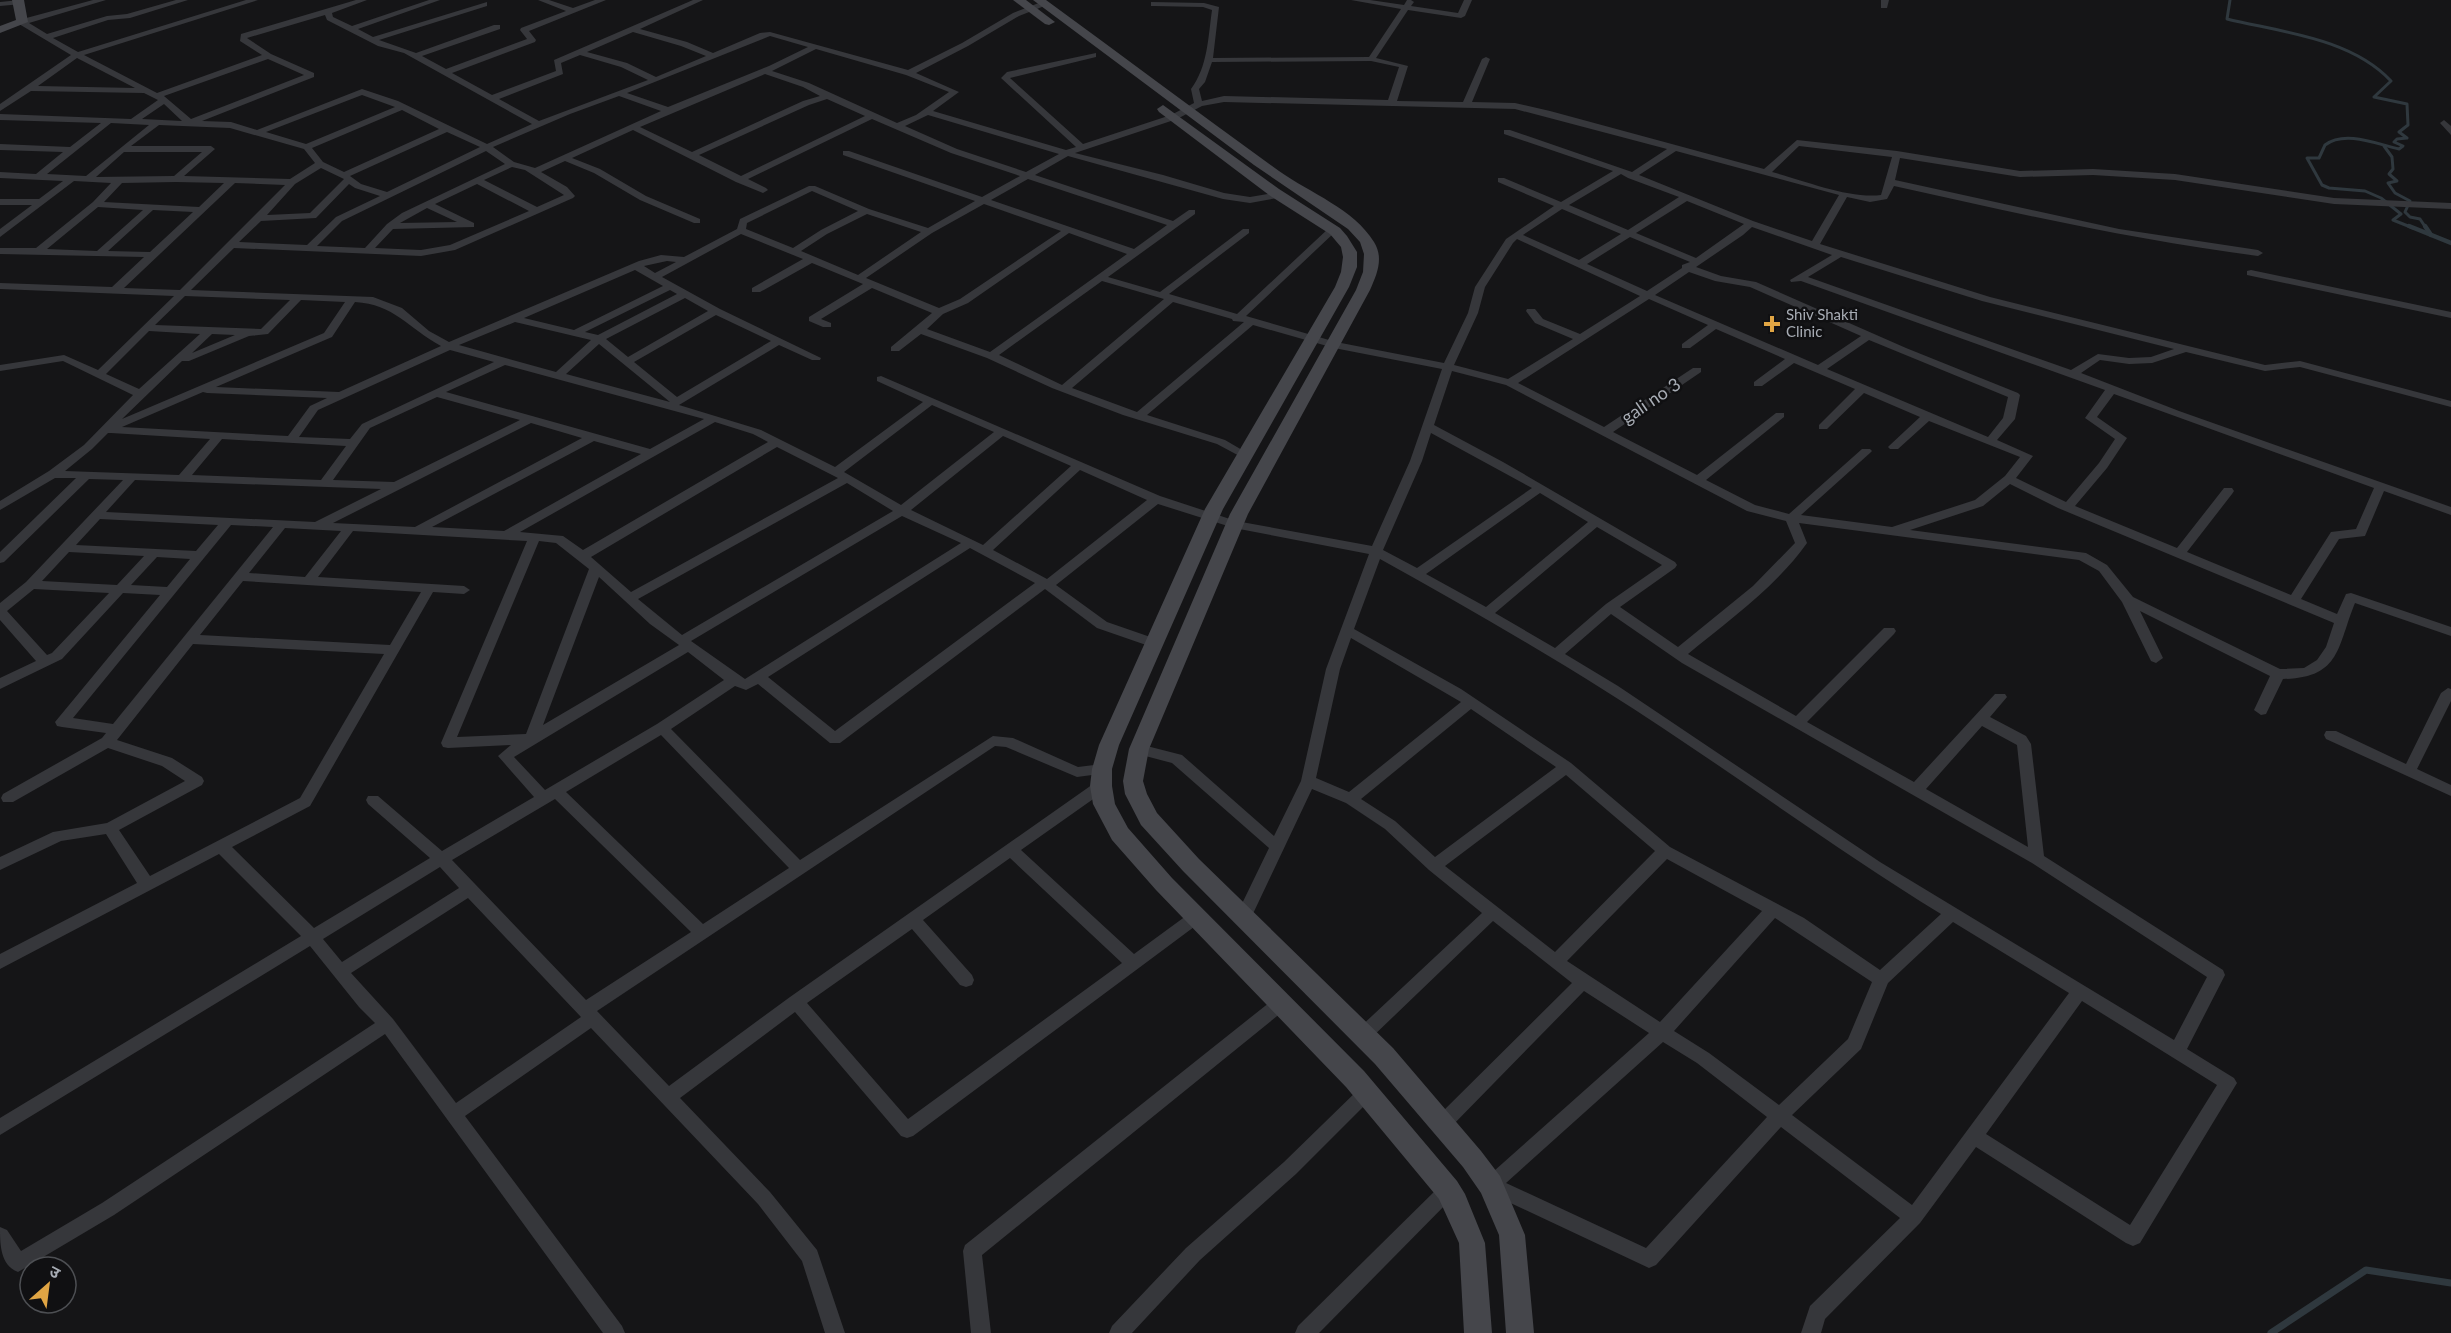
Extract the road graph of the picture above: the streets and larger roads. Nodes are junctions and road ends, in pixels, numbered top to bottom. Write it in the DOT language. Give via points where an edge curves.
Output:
graph roads {
  1 [pos="102,0"];
  2 [pos="184,0"];
  3 [pos="254,0"];
  4 [pos="363,0"];
  5 [pos="436,0"];
  6 [pos="542,0"];
  7 [pos="602,0"];
  8 [pos="699,0"];
  9 [pos="1355,0"];
  10 [pos="1412,0"];
  11 [pos="1468,0"];
  12 [pos="18,1"];
  13 [pos="1033,3"];
  14 [pos="0,4"];
  15 [pos="484,4"];
  16 [pos="1154,4"];
  17 [pos="1406,9"];
  18 [pos="573,11"];
  19 [pos="328,12"];
  20 [pos="114,17"];
  21 [pos="22,22"];
  22 [pos="123,23"];
  23 [pos="497,27"];
  24 [pos="132,29"];
  25 [pos="352,29"];
  26 [pos="632,29"];
  27 [pos="0,30"];
  28 [pos="140,35"];
  29 [pos="47,37"];
  30 [pos="374,39"];
  31 [pos="815,47"];
  32 [pos="580,52"];
  33 [pos="77,55"];
  34 [pos="1093,55"];
  35 [pos="268,56"];
  36 [pos="414,56"];
  37 [pos="712,56"];
  38 [pos="1371,59"];
  39 [pos="1486,59"];
  40 [pos="1209,60"];
  41 [pos="764,71"];
  42 [pos="444,73"];
  43 [pos="909,73"];
  44 [pos="654,80"];
  45 [pos="31,88"];
  46 [pos="618,93"];
  47 [pos="157,96"];
  48 [pos="826,96"];
  49 [pos="490,99"];
  50 [pos="1392,102"];
  51 [pos="1467,104"];
  52 [pos="402,107"];
  53 [pos="0,108"];
  54 [pos="667,110"];
  55 [pos="1187,110"];
  56 [pos="927,112"];
  57 [pos="871,116"];
  58 [pos="0,117"];
  59 [pos="109,121"];
  60 [pos="134,121"];
  61 [pos="158,122"];
  62 [pos="190,123"];
  63 [pos="540,125"];
  64 [pos="2451,125"];
  65 [pos="632,126"];
  66 [pos="896,127"];
  67 [pos="446,129"];
  68 [pos="1507,132"];
  69 [pos="2451,132"];
  70 [pos="257,133"];
  71 [pos="0,147"];
  72 [pos="307,147"];
  73 [pos="487,147"];
  74 [pos="1082,148"];
  75 [pos="1674,148"];
  76 [pos="122,149"];
  77 [pos="70,150"];
  78 [pos="846,153"];
  79 [pos="1069,153"];
  80 [pos="1897,154"];
  81 [pos="691,156"];
  82 [pos="564,158"];
  83 [pos="320,164"];
  84 [pos="512,164"];
  85 [pos="1620,170"];
  86 [pos="534,172"];
  87 [pos="1764,173"];
  88 [pos="0,175"];
  89 [pos="40,175"];
  90 [pos="1631,176"];
  91 [pos="74,177"];
  92 [pos="347,177"];
  93 [pos="1026,177"];
  94 [pos="89,178"];
  95 [pos="176,179"];
  96 [pos="119,180"];
  97 [pos="739,180"];
  98 [pos="1501,180"];
  99 [pos="232,182"];
  100 [pos="292,182"];
  101 [pos="478,182"];
  102 [pos="1890,182"];
  103 [pos="763,190"];
  104 [pos="1844,194"];
  105 [pos="388,195"];
  106 [pos="1280,195"];
  107 [pos="1686,196"];
  108 [pos="983,201"];
  109 [pos="0,202"];
  110 [pos="41,202"];
  111 [pos="96,204"];
  112 [pos="429,205"];
  113 [pos="1563,205"];
  114 [pos="2451,206"];
  115 [pos="151,207"];
  116 [pos="200,210"];
  117 [pos="537,211"];
  118 [pos="866,211"];
  119 [pos="1192,212"];
  120 [pos="257,218"];
  121 [pos="697,221"];
  122 [pos="1750,223"];
  123 [pos="471,225"];
  124 [pos="1175,225"];
  125 [pos="390,226"];
  126 [pos="741,230"];
  127 [pos="1068,230"];
  128 [pos="1332,230"];
  129 [pos="929,231"];
  130 [pos="1246,231"];
  131 [pos="488,233"];
  132 [pos="1629,233"];
  133 [pos="0,234"];
  134 [pos="1516,235"];
  135 [pos="231,244"];
  136 [pos="1815,245"];
  137 [pos="309,248"];
  138 [pos="40,250"];
  139 [pos="0,251"];
  140 [pos="367,251"];
  141 [pos="794,252"];
  142 [pos="100,253"];
  143 [pos="1135,253"];
  144 [pos="2258,253"];
  145 [pos="1840,254"];
  146 [pos="150,255"];
  147 [pos="811,259"];
  148 [pos="686,261"];
  149 [pos="1690,264"];
  150 [pos="1579,265"];
  151 [pos="636,266"];
  152 [pos="2251,273"];
  153 [pos="655,277"];
  154 [pos="1101,278"];
  155 [pos="858,279"];
  156 [pos="869,285"];
  157 [pos="0,286"];
  158 [pos="670,286"];
  159 [pos="756,290"];
  160 [pos="114,291"];
  161 [pos="180,293"];
  162 [pos="684,294"];
  163 [pos="1647,295"];
  164 [pos="1165,298"];
  165 [pos="297,299"];
  166 [pos="352,300"];
  167 [pos="716,311"];
  168 [pos="1531,311"];
  169 [pos="939,312"];
  170 [pos="2451,315"];
  171 [pos="513,318"];
  172 [pos="1237,319"];
  173 [pos="1252,321"];
  174 [pos="1716,324"];
  175 [pos="827,325"];
  176 [pos="145,328"];
  177 [pos="920,330"];
  178 [pos="209,331"];
  179 [pos="250,333"];
  180 [pos="575,333"];
  181 [pos="1869,335"];
  182 [pos="1581,338"];
  183 [pos="599,339"];
  184 [pos="1313,339"];
  185 [pos="778,341"];
  186 [pos="1334,345"];
  187 [pos="449,346"];
  188 [pos="1686,346"];
  189 [pos="2186,348"];
  190 [pos="894,349"];
  191 [pos="991,356"];
  192 [pos="816,358"];
  193 [pos="1793,358"];
  194 [pos="504,361"];
  195 [pos="627,362"];
  196 [pos="175,363"];
  197 [pos="1448,367"];
  198 [pos="0,368"];
  199 [pos="1819,369"];
  200 [pos="1697,370"];
  201 [pos="2072,374"];
  202 [pos="99,375"];
  203 [pos="558,376"];
  204 [pos="881,379"];
  205 [pos="1510,383"];
  206 [pos="1758,384"];
  207 [pos="1863,388"];
  208 [pos="1064,389"];
  209 [pos="202,390"];
  210 [pos="2111,390"];
  211 [pos="436,393"];
  212 [pos="140,394"];
  213 [pos="342,395"];
  214 [pos="2418,395"];
  215 [pos="2451,399"];
  216 [pos="931,401"];
  217 [pos="674,404"];
  218 [pos="2451,404"];
  219 [pos="1780,415"];
  220 [pos="1139,416"];
  221 [pos="1927,417"];
  222 [pos="714,418"];
  223 [pos="529,420"];
  224 [pos="1428,427"];
  225 [pos="1823,427"];
  226 [pos="106,430"];
  227 [pos="1001,432"];
  228 [pos="1605,432"];
  229 [pos="219,436"];
  230 [pos="592,437"];
  231 [pos="291,440"];
  232 [pos="1990,441"];
  233 [pos="354,443"];
  234 [pos="775,443"];
  235 [pos="1894,447"];
  236 [pos="1866,451"];
  237 [pos="650,453"];
  238 [pos="1245,456"];
  239 [pos="1079,465"];
  240 [pos="53,474"];
  241 [pos="86,475"];
  242 [pos="841,475"];
  243 [pos="132,477"];
  244 [pos="182,478"];
  245 [pos="2009,478"];
  246 [pos="1698,480"];
  247 [pos="324,484"];
  248 [pos="396,486"];
  249 [pos="2380,487"];
  250 [pos="1540,488"];
  251 [pos="2228,491"];
  252 [pos="1156,499"];
  253 [pos="0,506"];
  254 [pos="2068,507"];
  255 [pos="902,511"];
  256 [pos="2451,511"];
  257 [pos="98,515"];
  258 [pos="1210,518"];
  259 [pos="1791,518"];
  260 [pos="1597,521"];
  261 [pos="227,522"];
  262 [pos="282,524"];
  263 [pos="1234,524"];
  264 [pos="316,526"];
  265 [pos="350,527"];
  266 [pos="416,531"];
  267 [pos="1893,531"];
  268 [pos="507,535"];
  269 [pos="535,537"];
  270 [pos="970,543"];
  271 [pos="66,548"];
  272 [pos="984,551"];
  273 [pos="1376,551"];
  274 [pos="154,553"];
  275 [pos="2179,554"];
  276 [pos="200,555"];
  277 [pos="583,556"];
  278 [pos="0,559"];
  279 [pos="596,568"];
  280 [pos="1417,574"];
  281 [pos="240,577"];
  282 [pos="308,581"];
  283 [pos="1046,584"];
  284 [pos="31,585"];
  285 [pos="429,588"];
  286 [pos="121,589"];
  287 [pos="464,590"];
  288 [pos="169,591"];
  289 [pos="630,598"];
  290 [pos="2128,600"];
  291 [pos="2293,602"];
  292 [pos="1611,607"];
  293 [pos="0,611"];
  294 [pos="1486,614"];
  295 [pos="2451,616"];
  296 [pos="2341,621"];
  297 [pos="1348,631"];
  298 [pos="1889,631"];
  299 [pos="2450,632"];
  300 [pos="190,639"];
  301 [pos="1154,643"];
  302 [pos="685,644"];
  303 [pos="393,651"];
  304 [pos="1679,654"];
  305 [pos="1555,655"];
  306 [pos="2156,658"];
  307 [pos="46,663"];
  308 [pos="2278,674"];
  309 [pos="759,677"];
  310 [pos="734,680"];
  311 [pos="0,684"];
  312 [pos="2448,693"];
  313 [pos="2000,697"];
  314 [pos="1470,702"];
  315 [pos="2261,710"];
  316 [pos="1980,718"];
  317 [pos="1798,722"];
  318 [pos="662,728"];
  319 [pos="118,730"];
  320 [pos="2331,735"];
  321 [pos="531,739"];
  322 [pos="107,742"];
  323 [pos="1139,749"];
  324 [pos="1566,767"];
  325 [pos="2409,771"];
  326 [pos="1102,777"];
  327 [pos="1308,780"];
  328 [pos="1917,789"];
  329 [pos="2451,791"];
  330 [pos="550,794"];
  331 [pos="8,798"];
  332 [pos="1351,799"];
  333 [pos="373,800"];
  334 [pos="110,828"];
  335 [pos="221,846"];
  336 [pos="1277,847"];
  337 [pos="1011,850"];
  338 [pos="1665,851"];
  339 [pos="441,859"];
  340 [pos="2037,859"];
  341 [pos="0,864"];
  342 [pos="1434,866"];
  343 [pos="799,868"];
  344 [pos="147,885"];
  345 [pos="469,888"];
  346 [pos="1773,909"];
  347 [pos="1493,912"];
  348 [pos="1952,913"];
  349 [pos="1244,916"];
  350 [pos="1196,917"];
  351 [pos="913,919"];
  352 [pos="702,933"];
  353 [pos="312,937"];
  354 [pos="0,962"];
  355 [pos="1556,962"];
  356 [pos="1133,963"];
  357 [pos="340,972"];
  358 [pos="1881,979"];
  359 [pos="966,980"];
  360 [pos="1583,981"];
  361 [pos="2080,991"];
  362 [pos="796,1002"];
  363 [pos="1281,1003"];
  364 [pos="589,1014"];
  365 [pos="387,1024"];
  366 [pos="1662,1032"];
  367 [pos="1363,1035"];
  368 [pos="2177,1051"];
  369 [pos="1367,1092"];
  370 [pos="668,1097"];
  371 [pos="454,1114"];
  372 [pos="1779,1116"];
  373 [pos="1442,1124"];
  374 [pos="0,1127"];
  375 [pos="1974,1136"];
  376 [pos="1491,1185"];
  377 [pos="1448,1190"];
  378 [pos="1914,1217"];
  379 [pos="0,1236"];
  380 [pos="615,1333"];
  381 [pos="835,1333"];
  382 [pos="981,1333"];
  383 [pos="1119,1333"];
  384 [pos="1305,1333"];
  385 [pos="1478,1333"];
  386 [pos="1520,1333"];
  387 [pos="1811,1333"];
  1 -- 21 [label="street"];
  2 -- 20 [label="street"];
  3 -- 28 [label="street"];
  4 -- 19 [label="street"];
  5 -- 25 [label="street"];
  6 -- 18 [label="street"];
  7 -- 18 [label="street"];
  8 -- 26 [label="street"];
  9 -- 17 [label="street"];
  10 -- 17 [label="street"];
  11 -- 17 [label="street" via="1461,16"];
  12 -- 14 [label="street"];
  12 -- 21 [label="street"];
  13 -- 34 [label="street"];
  13 -- 43 [label="street"];
  13 -- 55 [label="street"];
  15 -- 30 [label="street"];
  16 -- 40 [label="street" via="1204,5 1216,9"];
  17 -- 38 [label="street"];
  18 -- 42 [label="street" via="524,30 532,40"];
  19 -- 25 [label="street" via="330,18"];
  19 -- 35 [label="street" via="244,36"];
  20 -- 22 [label="street"];
  20 -- 29 [label="street"];
  21 -- 27 [label="street"];
  21 -- 29 [label="street"];
  23 -- 36 [label="street"];
  24 -- 28 [label="street"];
  25 -- 30 [label="street"];
  26 -- 32 [label="street"];
  26 -- 37 [label="street"];
  28 -- 33 [label="street"];
  29 -- 33 [label="street"];
  30 -- 36 [label="street"];
  31 -- 37 [label="street" via="770,34"];
  31 -- 41 [label="street"];
  31 -- 43 [label="street"];
  32 -- 44 [label="street" via="624,64"];
  32 -- 49 [label="street" via="557,62 560,72"];
  33 -- 45 [label="street"];
  33 -- 47 [label="street"];
  34 -- 55 [label="street"];
  34 -- 74 [label="street" via="1005,78"];
  35 -- 47 [label="street"];
  35 -- 62 [label="street" via="311,75"];
  36 -- 42 [label="street"];
  37 -- 44 [label="street"];
  38 -- 40 [label="street"];
  38 -- 50 [label="street" via="1404,66"];
  39 -- 51 [label="street"];
  40 -- 55 [label="street"];
  41 -- 48 [label="street"];
  41 -- 54 [label="street"];
  42 -- 49 [label="street"];
  43 -- 56 [label="street" via="955,92"];
  44 -- 46 [label="street"];
  45 -- 47 [label="street"];
  45 -- 53 [label="street"];
  46 -- 54 [label="street"];
  46 -- 63 [label="street"];
  47 -- 60 [label="street"];
  47 -- 62 [label="street"];
  48 -- 57 [label="street"];
  48 -- 81 [label="street"];
  49 -- 63 [label="street"];
  50 -- 51 [label="street"];
  50 -- 55 [label="street" via="1224,99"];
  51 -- 75 [label="street" via="1515,106"];
  52 -- 67 [label="street"];
  52 -- 70 [label="street" via="362,92"];
  52 -- 72 [label="street"];
  54 -- 65 [label="street"];
  55 -- 74 [label="street"];
  55 -- 106 [label="street"];
  55 -- 186 [label="street" via="1349,223 1367,241 1373,255 1371,272"];
  56 -- 66 [label="street"];
  56 -- 79 [label="street"];
  57 -- 66 [label="street"];
  57 -- 97 [label="street"];
  58 -- 59 [label="street"];
  59 -- 60 [label="street"];
  59 -- 77 [label="street"];
  60 -- 61 [label="street"];
  61 -- 62 [label="street"];
  61 -- 76 [label="street"];
  62 -- 70 [label="street" via="231,125"];
  63 -- 73 [label="street"];
  64 -- 69 [label="street" via="2444,123"];
  65 -- 81 [label="street"];
  65 -- 82 [label="street"];
  66 -- 93 [label="street"];
  67 -- 73 [label="street"];
  67 -- 92 [label="street"];
  68 -- 85 [label="street"];
  70 -- 72 [label="street"];
  71 -- 77 [label="street"];
  72 -- 83 [label="street"];
  73 -- 84 [label="street"];
  73 -- 105 [label="street"];
  74 -- 79 [label="street"];
  75 -- 87 [label="street"];
  75 -- 90 [label="street"];
  76 -- 94 [label="street"];
  76 -- 95 [label="street" via="211,149"];
  77 -- 89 [label="street"];
  78 -- 108 [label="street"];
  79 -- 93 [label="street"];
  79 -- 106 [label="street" via="1223,196 1250,200"];
  80 -- 87 [label="street" via="1797,143"];
  80 -- 102 [label="street"];
  80 -- 114 [label="street" via="2020,174 2093,172 2175,177 2348,202"];
  81 -- 97 [label="street"];
  82 -- 86 [label="street"];
  82 -- 121 [label="street"];
  83 -- 92 [label="street"];
  83 -- 100 [label="street"];
  84 -- 86 [label="street"];
  84 -- 101 [label="street"];
  85 -- 90 [label="street"];
  85 -- 113 [label="street"];
  86 -- 117 [label="street" via="570,194"];
  87 -- 104 [label="street"];
  88 -- 89 [label="street"];
  89 -- 91 [label="street"];
  90 -- 107 [label="street"];
  91 -- 94 [label="street"];
  91 -- 110 [label="street"];
  92 -- 105 [label="street" via="358,186"];
  92 -- 120 [label="street" via="313,216"];
  93 -- 108 [label="street"];
  93 -- 124 [label="street"];
  94 -- 96 [label="street"];
  95 -- 96 [label="street"];
  95 -- 99 [label="street"];
  96 -- 111 [label="street"];
  97 -- 103 [label="street"];
  98 -- 113 [label="street"];
  99 -- 100 [label="street"];
  99 -- 116 [label="street"];
  100 -- 120 [label="street"];
  101 -- 112 [label="street"];
  101 -- 117 [label="street"];
  102 -- 104 [label="street" via="1884,197 1870,199"];
  102 -- 144 [label="street" via="2121,231"];
  104 -- 136 [label="street"];
  105 -- 137 [label="street" via="331,225"];
  106 -- 128 [label="street"];
  107 -- 122 [label="street"];
  107 -- 132 [label="street"];
  108 -- 127 [label="street"];
  108 -- 129 [label="street"];
  109 -- 110 [label="street"];
  110 -- 133 [label="street"];
  111 -- 115 [label="street"];
  111 -- 138 [label="street"];
  112 -- 123 [label="street"];
  112 -- 125 [label="street"];
  113 -- 132 [label="street"];
  113 -- 134 [label="street"];
  115 -- 116 [label="street"];
  115 -- 142 [label="street"];
  116 -- 146 [label="street"];
  117 -- 131 [label="street"];
  118 -- 126 [label="street" via="812,188 743,221"];
  118 -- 129 [label="street"];
  118 -- 141 [label="street"];
  119 -- 124 [label="street"];
  120 -- 135 [label="street"];
  122 -- 136 [label="street"];
  122 -- 149 [label="street"];
  123 -- 125 [label="street"];
  123 -- 131 [label="street"];
  124 -- 143 [label="street"];
  125 -- 140 [label="street"];
  126 -- 141 [label="street"];
  126 -- 148 [label="street"];
  127 -- 143 [label="street"];
  127 -- 169 [label="street" via="964,301"];
  128 -- 172 [label="street"];
  128 -- 184 [label="street" via="1347,245 1351,256 1349,270"];
  129 -- 155 [label="street"];
  130 -- 164 [label="street"];
  131 -- 140 [label="street" via="452,248 421,253"];
  132 -- 149 [label="street"];
  132 -- 150 [label="street"];
  134 -- 150 [label="street"];
  134 -- 197 [label="street" via="1480,287 1473,313"];
  135 -- 137 [label="street"];
  135 -- 161 [label="street"];
  136 -- 145 [label="street"];
  137 -- 140 [label="street"];
  138 -- 139 [label="street"];
  138 -- 142 [label="street"];
  141 -- 147 [label="street"];
  142 -- 146 [label="street"];
  143 -- 154 [label="street"];
  145 -- 189 [label="street" via="1986,298"];
  145 -- 201 [label="street" via="1796,279"];
  146 -- 160 [label="street"];
  147 -- 155 [label="street"];
  147 -- 159 [label="street"];
  148 -- 151 [label="street" via="666,257"];
  148 -- 153 [label="street"];
  149 -- 163 [label="street"];
  149 -- 181 [label="street" via="1719,279 1752,284"];
  150 -- 163 [label="street"];
  151 -- 153 [label="street"];
  151 -- 171 [label="street"];
  152 -- 170 [label="street"];
  153 -- 158 [label="street"];
  154 -- 164 [label="street"];
  154 -- 191 [label="street"];
  155 -- 156 [label="street"];
  156 -- 169 [label="street"];
  156 -- 175 [label="street" via="813,319"];
  157 -- 160 [label="street"];
  158 -- 162 [label="street"];
  158 -- 180 [label="street"];
  160 -- 161 [label="street"];
  161 -- 165 [label="street"];
  161 -- 176 [label="street"];
  162 -- 167 [label="street"];
  162 -- 183 [label="street"];
  163 -- 174 [label="street"];
  163 -- 182 [label="street"];
  164 -- 172 [label="street"];
  164 -- 208 [label="street"];
  165 -- 166 [label="street"];
  165 -- 179 [label="street" via="270,328"];
  166 -- 187 [label="street" via="373,300 398,310 425,333"];
  166 -- 209 [label="street" via="328,335"];
  167 -- 185 [label="street"];
  167 -- 195 [label="street"];
  168 -- 182 [label="street" via="1539,321"];
  169 -- 177 [label="street"];
  171 -- 180 [label="street"];
  171 -- 187 [label="street"];
  172 -- 173 [label="street"];
  173 -- 184 [label="street"];
  173 -- 220 [label="street"];
  174 -- 188 [label="street"];
  174 -- 193 [label="street"];
  176 -- 178 [label="street"];
  176 -- 202 [label="street"];
  177 -- 190 [label="street"];
  177 -- 191 [label="street"];
  178 -- 179 [label="street"];
  178 -- 196 [label="street"];
  179 -- 196 [label="street"];
  180 -- 183 [label="street"];
  181 -- 199 [label="street"];
  181 -- 232 [label="street" via="2014,395 2009,419"];
  182 -- 205 [label="street"];
  183 -- 195 [label="street"];
  183 -- 203 [label="street"];
  184 -- 186 [label="street"];
  184 -- 238 [label="street"];
  185 -- 192 [label="street"];
  185 -- 217 [label="street"];
  186 -- 197 [label="street"];
  186 -- 263 [label="street"];
  187 -- 194 [label="street"];
  187 -- 213 [label="street"];
  189 -- 201 [label="street" via="2152,360 2098,357"];
  189 -- 214 [label="street" via="2265,368 2300,364"];
  191 -- 208 [label="street"];
  193 -- 199 [label="street"];
  193 -- 206 [label="street"];
  194 -- 203 [label="street"];
  194 -- 211 [label="street"];
  195 -- 217 [label="street"];
  196 -- 212 [label="street"];
  197 -- 205 [label="street"];
  197 -- 224 [label="street"];
  198 -- 202 [label="street" via="64,358"];
  199 -- 207 [label="street"];
  200 -- 228 [label="street, gali no 3"];
  201 -- 210 [label="street"];
  202 -- 212 [label="street"];
  203 -- 217 [label="street"];
  204 -- 216 [label="street"];
  205 -- 228 [label="street"];
  207 -- 221 [label="street"];
  207 -- 225 [label="street"];
  208 -- 220 [label="street"];
  209 -- 213 [label="street"];
  209 -- 226 [label="street"];
  210 -- 249 [label="street"];
  210 -- 254 [label="street" via="2091,418 2121,438"];
  211 -- 223 [label="street"];
  211 -- 233 [label="street" via="366,426"];
  212 -- 226 [label="street"];
  213 -- 231 [label="street" via="314,408"];
  214 -- 215 [label="street"];
  214 -- 218 [label="street"];
  216 -- 227 [label="street"];
  216 -- 242 [label="street"];
  217 -- 222 [label="street"];
  219 -- 246 [label="street"];
  220 -- 238 [label="street" via="1221,442"];
  221 -- 232 [label="street"];
  221 -- 235 [label="street"];
  222 -- 234 [label="street" via="757,432"];
  222 -- 237 [label="street"];
  223 -- 230 [label="street"];
  223 -- 248 [label="street"];
  224 -- 250 [label="street"];
  224 -- 273 [label="street"];
  226 -- 229 [label="street"];
  226 -- 240 [label="street"];
  227 -- 239 [label="street"];
  227 -- 255 [label="street"];
  228 -- 246 [label="street"];
  229 -- 231 [label="street"];
  229 -- 244 [label="street"];
  230 -- 237 [label="street"];
  230 -- 266 [label="street"];
  231 -- 233 [label="street"];
  232 -- 245 [label="street" via="2027,456"];
  233 -- 247 [label="street"];
  234 -- 242 [label="street"];
  234 -- 277 [label="street"];
  236 -- 259 [label="street"];
  237 -- 268 [label="street"];
  238 -- 258 [label="street"];
  239 -- 252 [label="street"];
  239 -- 272 [label="street"];
  240 -- 241 [label="street"];
  240 -- 253 [label="street"];
  241 -- 243 [label="street"];
  241 -- 278 [label="street"];
  242 -- 255 [label="street"];
  242 -- 289 [label="street"];
  243 -- 244 [label="street"];
  243 -- 257 [label="street"];
  244 -- 247 [label="street"];
  245 -- 254 [label="street"];
  245 -- 267 [label="street" via="1979,503"];
  246 -- 259 [label="street" via="1751,508"];
  247 -- 248 [label="street"];
  248 -- 264 [label="street"];
  249 -- 256 [label="street"];
  249 -- 291 [label="street" via="2361,533 2335,535"];
  250 -- 260 [label="street"];
  250 -- 280 [label="street"];
  251 -- 275 [label="street"];
  252 -- 258 [label="street"];
  252 -- 283 [label="street"];
  254 -- 275 [label="street"];
  255 -- 270 [label="street"];
  255 -- 302 [label="street"];
  257 -- 261 [label="street"];
  257 -- 271 [label="street"];
  258 -- 263 [label="street"];
  258 -- 301 [label="street"];
  259 -- 267 [label="street"];
  259 -- 304 [label="street" via="1801,543 1782,567"];
  260 -- 292 [label="street" via="1671,564"];
  260 -- 294 [label="street"];
  261 -- 262 [label="street"];
  261 -- 276 [label="street"];
  262 -- 264 [label="street"];
  262 -- 281 [label="street"];
  263 -- 273 [label="street"];
  263 -- 323 [label="street"];
  264 -- 265 [label="street"];
  265 -- 266 [label="street"];
  265 -- 282 [label="street"];
  266 -- 268 [label="street"];
  267 -- 290 [label="street" via="2082,556 2103,568"];
  268 -- 269 [label="street"];
  269 -- 277 [label="street" via="559,540"];
  269 -- 321 [label="street" via="448,743"];
  270 -- 272 [label="street"];
  270 -- 309 [label="street"];
  271 -- 274 [label="street"];
  271 -- 284 [label="street"];
  272 -- 283 [label="street"];
  273 -- 280 [label="street"];
  273 -- 297 [label="street"];
  274 -- 276 [label="street"];
  274 -- 286 [label="street"];
  275 -- 291 [label="street"];
  276 -- 288 [label="street"];
  277 -- 279 [label="street"];
  279 -- 289 [label="street"];
  279 -- 321 [label="street"];
  280 -- 294 [label="street"];
  281 -- 282 [label="street"];
  281 -- 300 [label="street"];
  282 -- 285 [label="street"];
  283 -- 301 [label="street" via="1102,625"];
  283 -- 309 [label="street" via="835,739"];
  284 -- 286 [label="street"];
  284 -- 293 [label="street"];
  285 -- 287 [label="street"];
  285 -- 303 [label="street"];
  286 -- 288 [label="street"];
  286 -- 307 [label="street" via="66,648"];
  288 -- 319 [label="street" via="62,722"];
  289 -- 302 [label="street"];
  290 -- 306 [label="street"];
  290 -- 308 [label="street"];
  291 -- 296 [label="street"];
  292 -- 304 [label="street"];
  292 -- 305 [label="street"];
  293 -- 307 [label="street"];
  294 -- 305 [label="street"];
  295 -- 299 [label="street"];
  296 -- 299 [label="street" via="2351,597"];
  296 -- 308 [label="street" via="2333,650 2320,666 2303,675"];
  297 -- 314 [label="street"];
  297 -- 327 [label="street" via="1333,669"];
  298 -- 317 [label="street"];
  300 -- 303 [label="street"];
  300 -- 319 [label="street"];
  301 -- 326 [label="street" via="1109,746"];
  302 -- 310 [label="street"];
  302 -- 321 [label="street"];
  303 -- 335 [label="street" via="305,802"];
  304 -- 317 [label="street"];
  305 -- 348 [label="street" via="1613,689 1875,866"];
  307 -- 311 [label="street"];
  308 -- 315 [label="street"];
  309 -- 310 [label="street" via="746,685"];
  310 -- 318 [label="street"];
  312 -- 325 [label="street"];
  313 -- 316 [label="street"];
  314 -- 324 [label="street"];
  314 -- 332 [label="street"];
  316 -- 328 [label="street"];
  316 -- 340 [label="street" via="2024,744"];
  317 -- 328 [label="street"];
  318 -- 330 [label="street"];
  318 -- 343 [label="street"];
  319 -- 322 [label="street"];
  320 -- 325 [label="street"];
  321 -- 330 [label="street" via="505,756"];
  322 -- 331 [label="street"];
  322 -- 334 [label="street" via="167,762 197,781"];
  323 -- 336 [label="street" via="1177,759"];
  323 -- 349 [label="street" via="1133,781 1149,819"];
  324 -- 338 [label="street"];
  324 -- 342 [label="street"];
  325 -- 329 [label="street"];
  326 -- 337 [label="street"];
  326 -- 343 [label="street" via="1077,772 1008,742 993,741"];
  326 -- 350 [label="street" via="1104,804 1120,834"];
  327 -- 332 [label="street"];
  327 -- 336 [label="street"];
  328 -- 340 [label="street"];
  330 -- 339 [label="street"];
  330 -- 352 [label="street"];
  332 -- 342 [label="street" via="1390,825"];
  333 -- 339 [label="street"];
  334 -- 341 [label="street" via="58,836"];
  334 -- 344 [label="street"];
  335 -- 344 [label="street"];
  335 -- 353 [label="street"];
  336 -- 349 [label="street"];
  337 -- 351 [label="street"];
  337 -- 356 [label="street"];
  338 -- 346 [label="street"];
  338 -- 355 [label="street"];
  339 -- 345 [label="street"];
  339 -- 353 [label="street"];
  340 -- 368 [label="street" via="2217,975"];
  342 -- 347 [label="street"];
  343 -- 352 [label="street"];
  344 -- 354 [label="street"];
  345 -- 357 [label="street"];
  345 -- 364 [label="street"];
  346 -- 358 [label="street"];
  346 -- 366 [label="street"];
  347 -- 355 [label="street"];
  347 -- 367 [label="street"];
  348 -- 358 [label="street"];
  348 -- 361 [label="street"];
  349 -- 367 [label="street"];
  350 -- 356 [label="street"];
  350 -- 363 [label="street"];
  351 -- 359 [label="street"];
  351 -- 362 [label="street"];
  352 -- 364 [label="street"];
  353 -- 357 [label="street"];
  353 -- 374 [label="street"];
  355 -- 360 [label="street"];
  356 -- 362 [label="street" via="907,1130"];
  357 -- 365 [label="street"];
  358 -- 372 [label="street" via="1855,1044"];
  360 -- 366 [label="street"];
  360 -- 373 [label="street"];
  361 -- 368 [label="street"];
  361 -- 375 [label="street"];
  362 -- 370 [label="street"];
  363 -- 369 [label="street"];
  363 -- 382 [label="street" via="972,1251"];
  364 -- 370 [label="street"];
  364 -- 371 [label="street"];
  365 -- 371 [label="street"];
  365 -- 379 [label="street" via="108,1209 18,1263"];
  366 -- 372 [label="street"];
  366 -- 376 [label="street"];
  367 -- 373 [label="street"];
  368 -- 375 [label="street" via="2228,1083 2133,1237"];
  369 -- 377 [label="street"];
  369 -- 383 [label="street" via="1290,1168 1193,1254"];
  370 -- 381 [label="street" via="764,1198 810,1256"];
  371 -- 380 [label="street"];
  372 -- 376 [label="street" via="1649,1259"];
  372 -- 378 [label="street"];
  373 -- 376 [label="street"];
  375 -- 378 [label="street"];
  376 -- 386 [label="street" via="1512,1235"];
  377 -- 384 [label="street"];
  377 -- 385 [label="street" via="1472,1243"];
  378 -- 387 [label="street" via="1817,1313"];
}
